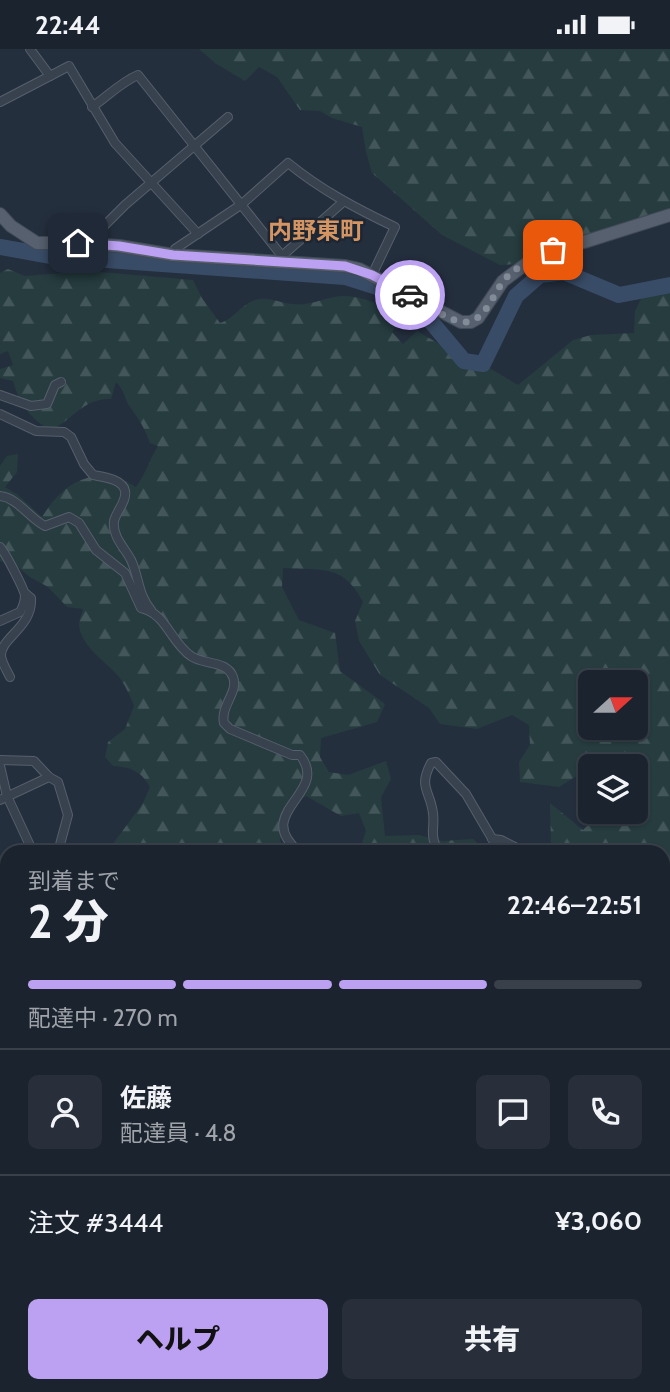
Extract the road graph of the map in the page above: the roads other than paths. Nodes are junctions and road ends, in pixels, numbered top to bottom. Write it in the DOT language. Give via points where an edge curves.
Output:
graph roads {
  1 [pos="30,49"];
  2 [pos="50,76"];
  3 [pos="0,101"];
  4 [pos="92,107"];
  5 [pos="228,117"];
  6 [pos="195,145"];
  7 [pos="152,184"];
  8 [pos="343,202"];
  9 [pos="242,204"];
  10 [pos="0,214"];
  11 [pos="670,215"];
  12 [pos="198,234"];
  13 [pos="90,244"];
  14 [pos="173,255"];
  15 [pos="282,259"];
  16 [pos="372,275"];
  17 [pos="61,382"];
  18 [pos="0,395"];
  19 [pos="0,414"];
  20 [pos="0,496"];
  21 [pos="0,547"];
  22 [pos="25,593"];
  23 [pos="151,610"];
  24 [pos="0,621"];
  25 [pos="10,677"];
  26 [pos="0,760"];
  27 [pos="0,766"];
  28 [pos="49,777"];
  29 [pos="4,798"];
  30 [pos="492,839"];
  31 [pos="29,845"];
  32 [pos="60,845"];
  33 [pos="290,845"];
  34 [pos="436,845"];
  35 [pos="496,845"];
  36 [pos="511,845"];
  1 -- 2 [label="street"];
  2 -- 3 [label="street"];
  2 -- 4 [label="street" via="69,66"];
  4 -- 6 [label="street" via="138,75"];
  4 -- 7 [label="street" via="115,143"];
  5 -- 6 [label="street"];
  6 -- 7 [label="street"];
  6 -- 9 [label="street"];
  7 -- 12 [label="street"];
  7 -- 13 [label="street" via="125,205"];
  8 -- 9 [label="street" via="288,163"];
  8 -- 15 [label="street"];
  8 -- 16 [label="street" via="395,227"];
  9 -- 12 [label="street"];
  9 -- 15 [label="street"];
  10 -- 13 [label="main road" via="37,243"];
  11 -- 16 [label="main road" via="530,261 510,274 471,322 453,319"];
  12 -- 14 [label="street"];
  13 -- 14 [label="main road"];
  14 -- 15 [label="main road"];
  15 -- 16 [label="main road" via="345,266"];
  17 -- 18 [label="street" via="47,404 31,406"];
  19 -- 23 [label="street" via="36,431 64,432 93,475 110,478 125,489 114,519 116,534"];
  20 -- 23 [label="street" via="10,498 45,526 69,517 79,523 96,550 125,573 141,608"];
  21 -- 22 [label="street"];
  22 -- 24 [label="street" via="20,612"];
  22 -- 25 [label="street" via="32,603 29,623 2,649"];
  23 -- 33 [label="street" via="191,657 230,671 234,685 223,717 230,729 300,755 309,766 309,778 284,818"];
  26 -- 28 [label="street" via="34,761"];
  27 -- 29 [label="street"];
  28 -- 29 [label="street"];
  28 -- 32 [label="street" via="58,782 68,815"];
  29 -- 31 [label="street"];
  30 -- 34 [label="street" via="466,794 436,762 431,763 424,785 433,813 431,832"];
  30 -- 35 [label="street"];
  30 -- 36 [label="street"];
}
